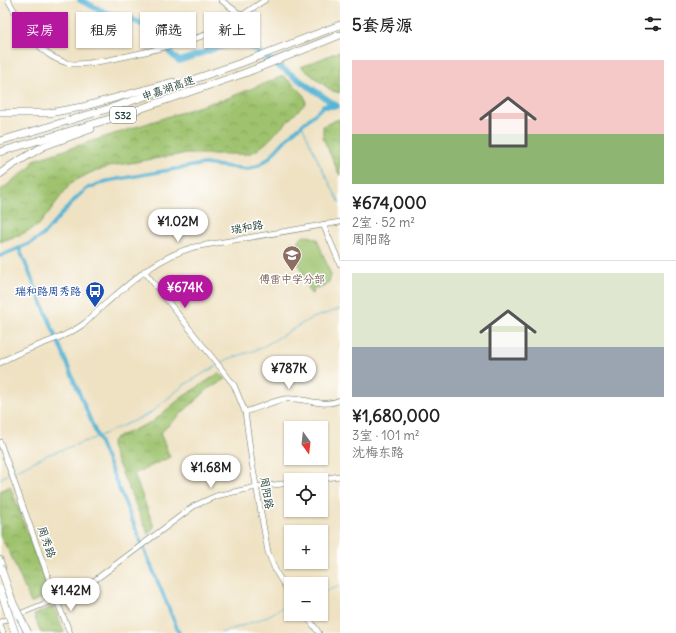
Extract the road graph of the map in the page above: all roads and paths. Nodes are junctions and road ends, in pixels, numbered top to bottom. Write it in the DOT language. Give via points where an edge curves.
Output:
graph roads {
  1 [pos="8,0"];
  2 [pos="221,0"];
  3 [pos="264,0"];
  4 [pos="237,12"];
  5 [pos="246,12"];
  6 [pos="340,25"];
  7 [pos="204,34"];
  8 [pos="340,36"];
  9 [pos="241,63"];
  10 [pos="245,73"];
  11 [pos="0,114"];
  12 [pos="0,141"];
  13 [pos="0,152"];
  14 [pos="0,174"];
  15 [pos="340,222"];
  16 [pos="323,224"];
  17 [pos="340,264"];
  18 [pos="144,271"];
  19 [pos="0,363"];
  20 [pos="340,400"];
  21 [pos="245,412"];
  22 [pos="0,442"];
  23 [pos="340,476"];
  24 [pos="328,478"];
  25 [pos="284,484"];
  26 [pos="256,487"];
  27 [pos="0,559"];
  28 [pos="0,566"];
  29 [pos="284,584"];
  30 [pos="0,589"];
  31 [pos="0,599"];
  32 [pos="56,599"];
  33 [pos="17,616"];
  34 [pos="7,620"];
  35 [pos="310,621"];
  36 [pos="0,623"];
  37 [pos="3,633"];
  38 [pos="12,633"];
  39 [pos="15,633"];
  40 [pos="20,633"];
  41 [pos="26,633"];
  42 [pos="70,633"];
  43 [pos="318,633"];
  1 -- 7 [label="street" via="32,37 48,54 68,63 85,64 170,45"];
  2 -- 4 [label="street"];
  3 -- 5 [label="street"];
  6 -- 9 [label="highway, 申嘉湖高速 / S32"];
  8 -- 10 [label="highway, 申嘉湖高速 / S32"];
  9 -- 11 [label="highway" via="82,107 49,113"];
  9 -- 12 [label="highway, 申嘉湖高速 / S32" via="111,108"];
  10 -- 13 [label="highway, 申嘉湖高速 / S32" via="116,117"];
  10 -- 14 [label="highway" via="44,146"];
  15 -- 16 [label="street, 瑞和路"];
  16 -- 17 [label="street"];
  16 -- 18 [label="street, 瑞和路" via="194,247 165,258"];
  18 -- 19 [label="street, 瑞和路" via="85,323"];
  18 -- 21 [label="street, 周阳路" via="234,385"];
  20 -- 21 [label="street" via="329,404 284,399"];
  21 -- 26 [label="street, 周阳路"];
  22 -- 32 [label="street, 周秀路"];
  23 -- 24 [label="street"];
  25 -- 26 [label="street"];
  26 -- 29 [label="street, 周阳路" via="268,552"];
  26 -- 32 [label="street" via="216,496 194,506 95,580"];
  27 -- 33 [label="street"];
  28 -- 33 [label="main road" via="4,587"];
  28 -- 41 [label="highway, bridge"];
  30 -- 39 [label="highway, bridge"];
  31 -- 34 [label="main road"];
  32 -- 33 [label="street"];
  32 -- 42 [label="street, 周秀路"];
  33 -- 34 [label="street"];
  33 -- 40 [label="main road"];
  33 -- 41 [label="street"];
  34 -- 36 [label="street"];
  34 -- 38 [label="main road"];
  35 -- 43 [label="street"];
  36 -- 37 [label="street"];
}
